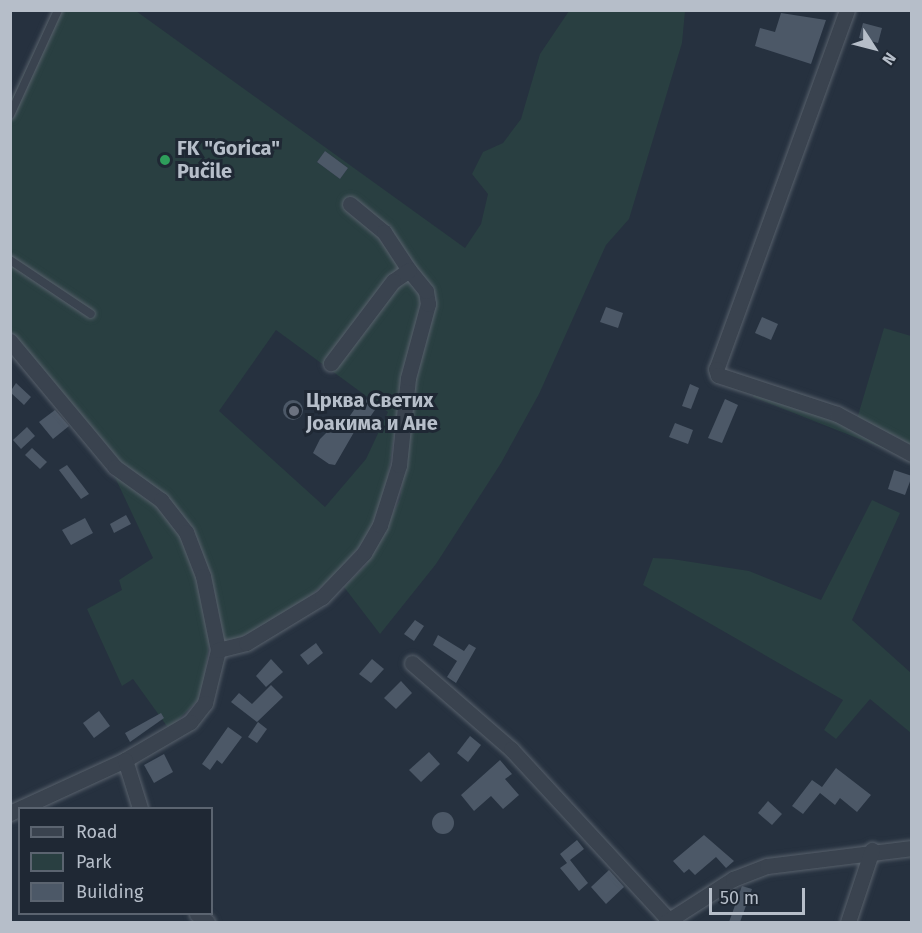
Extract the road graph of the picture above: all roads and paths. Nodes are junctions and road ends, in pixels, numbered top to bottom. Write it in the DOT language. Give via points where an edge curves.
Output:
graph roads {
  1 [pos="58,10"];
  2 [pos="847,10"];
  3 [pos="10,115"];
  4 [pos="350,204"];
  5 [pos="10,260"];
  6 [pos="409,270"];
  7 [pos="91,314"];
  8 [pos="10,341"];
  9 [pos="331,363"];
  10 [pos="912,454"];
  11 [pos="218,650"];
  12 [pos="412,663"];
  13 [pos="125,760"];
  14 [pos="23,807"];
  15 [pos="140,807"];
  16 [pos="912,848"];
  17 [pos="872,850"];
  18 [pos="668,921"];
  19 [pos="848,922"];
  1 -- 3 [label="lane"];
  2 -- 10 [label="street" via="716,369 718,375 837,414"];
  4 -- 6 [label="street" via="384,232"];
  5 -- 7 [label="lane"];
  6 -- 9 [label="street" via="393,281"];
  6 -- 11 [label="street" via="426,291 428,304 408,378 399,465 380,525 364,553 322,597 246,643"];
  8 -- 11 [label="street" via="115,467 161,500 186,532 203,576"];
  11 -- 13 [label="street" via="206,703 190,722"];
  12 -- 18 [label="street" via="511,749"];
  13 -- 14 [label="street"];
  13 -- 15 [label="street"];
  16 -- 17 [label="street"];
  17 -- 18 [label="street" via="767,866 733,879"];
  17 -- 19 [label="street"];
}
